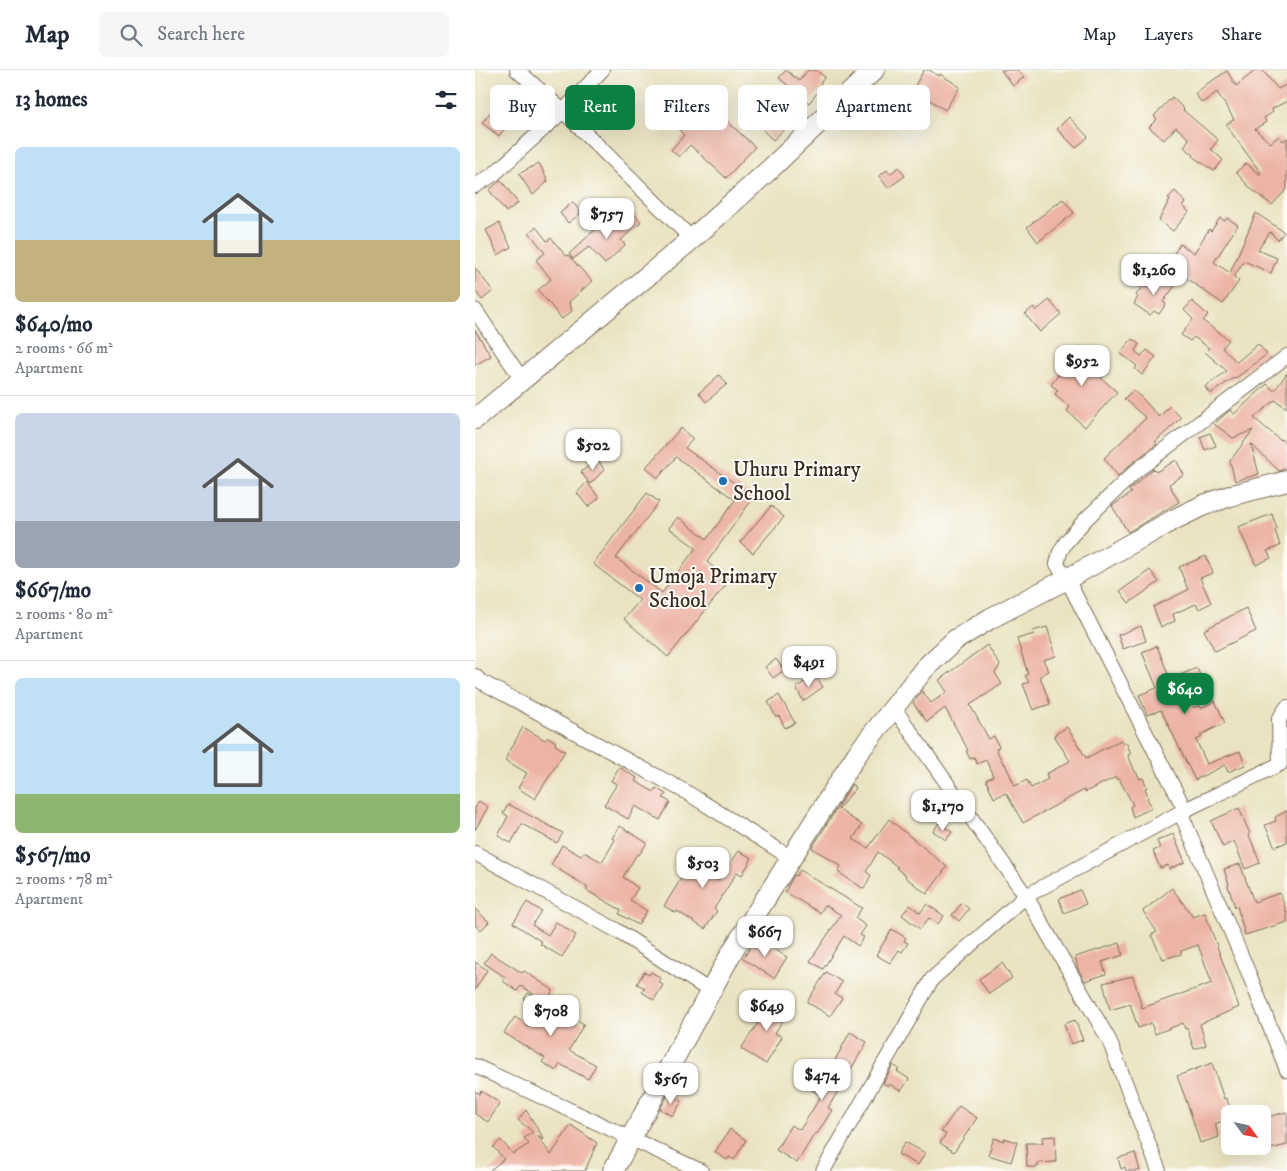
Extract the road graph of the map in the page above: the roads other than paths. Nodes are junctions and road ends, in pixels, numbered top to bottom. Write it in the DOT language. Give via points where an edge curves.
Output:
graph roads {
  1 [pos="517,70"];
  2 [pos="602,70"];
  3 [pos="874,70"];
  4 [pos="563,111"];
  5 [pos="475,186"];
  6 [pos="692,239"];
  7 [pos="475,310"];
  8 [pos="1287,356"];
  9 [pos="523,380"];
  10 [pos="475,419"];
  11 [pos="1287,481"];
  12 [pos="1067,579"];
  13 [pos="477,682"];
  14 [pos="1287,707"];
  15 [pos="894,708"];
  16 [pos="1283,763"];
  17 [pos="1185,810"];
  18 [pos="475,853"];
  19 [pos="791,858"];
  20 [pos="1026,896"];
  21 [pos="710,991"];
  22 [pos="475,1066"];
  23 [pos="1286,1066"];
  24 [pos="630,1138"];
  25 [pos="613,1171"];
  26 [pos="701,1171"];
  27 [pos="823,1171"];
  28 [pos="1159,1171"];
  1 -- 4 [label="street"];
  2 -- 4 [label="street"];
  3 -- 6 [label="street" via="769,171"];
  4 -- 5 [label="street" via="494,174"];
  4 -- 6 [label="street"];
  6 -- 9 [label="street"];
  7 -- 9 [label="street"];
  8 -- 12 [label="street" via="1136,472 1085,520 1060,552 1057,564"];
  9 -- 10 [label="street"];
  11 -- 12 [label="street" via="1204,505"];
  12 -- 15 [label="street" via="955,640 925,668"];
  12 -- 17 [label="street"];
  13 -- 19 [label="street" via="686,792"];
  14 -- 16 [label="street" via="1279,719"];
  15 -- 19 [label="street" via="857,754"];
  15 -- 20 [label="street"];
  16 -- 17 [label="street"];
  17 -- 20 [label="street"];
  17 -- 23 [label="street" via="1182,816"];
  18 -- 21 [label="street" via="616,930"];
  19 -- 21 [label="street"];
  20 -- 27 [label="street" via="932,979"];
  20 -- 28 [label="street" via="1109,1040"];
  21 -- 24 [label="street"];
  22 -- 24 [label="street"];
  24 -- 25 [label="street"];
  24 -- 26 [label="street"];
}
